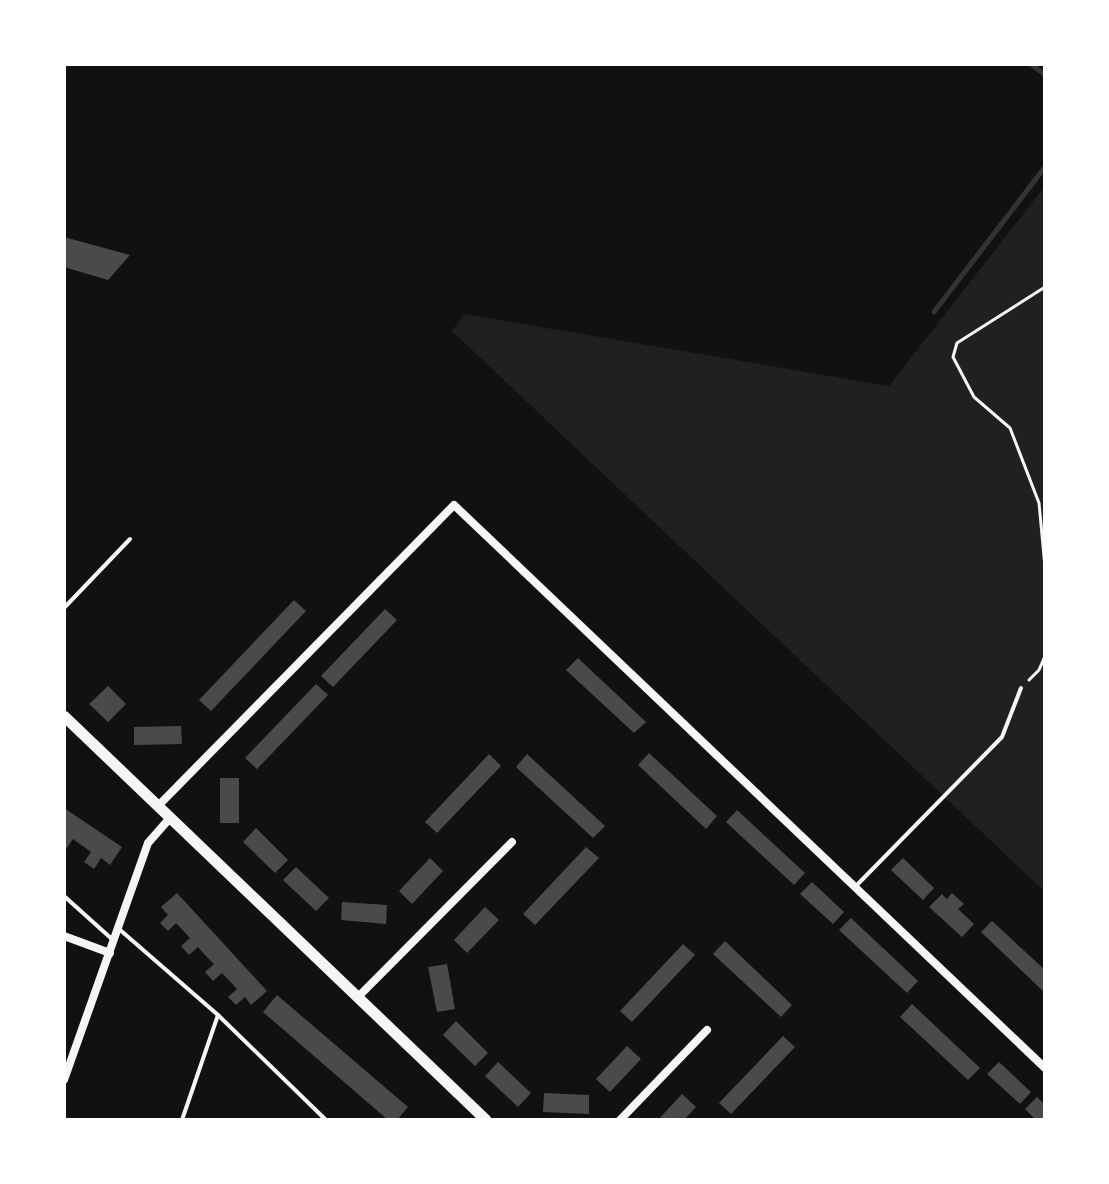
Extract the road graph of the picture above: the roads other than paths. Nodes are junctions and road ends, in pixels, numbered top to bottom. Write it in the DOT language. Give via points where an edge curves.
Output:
graph roads {
  1 [pos="130,539"];
  2 [pos="64,608"];
  3 [pos="1021,688"];
  4 [pos="64,716"];
  5 [pos="158,806"];
  6 [pos="170,818"];
  7 [pos="512,842"];
  8 [pos="855,887"];
  9 [pos="64,896"];
  10 [pos="119,929"];
  11 [pos="64,936"];
  12 [pos="114,942"];
  13 [pos="110,953"];
  14 [pos="358,997"];
  15 [pos="218,1015"];
  16 [pos="707,1030"];
  17 [pos="67,1066"];
  18 [pos="1045,1068"];
  19 [pos="64,1080"];
  20 [pos="182,1120"];
  21 [pos="326,1120"];
  22 [pos="486,1120"];
  23 [pos="620,1120"];
  1 -- 2 [label="lane"];
  3 -- 8 [label="lane" via="1002,737"];
  4 -- 5 [label="street"];
  5 -- 6 [label="street"];
  5 -- 8 [label="street" via="454,505"];
  6 -- 10 [label="street" via="148,843"];
  6 -- 14 [label="street"];
  7 -- 14 [label="street"];
  8 -- 18 [label="street"];
  9 -- 12 [label="lane"];
  10 -- 12 [label="street"];
  10 -- 15 [label="lane"];
  11 -- 13 [label="street"];
  12 -- 13 [label="street"];
  13 -- 17 [label="street"];
  14 -- 22 [label="street"];
  15 -- 20 [label="lane"];
  15 -- 21 [label="lane"];
  16 -- 23 [label="street"];
  17 -- 19 [label="street"];
}
